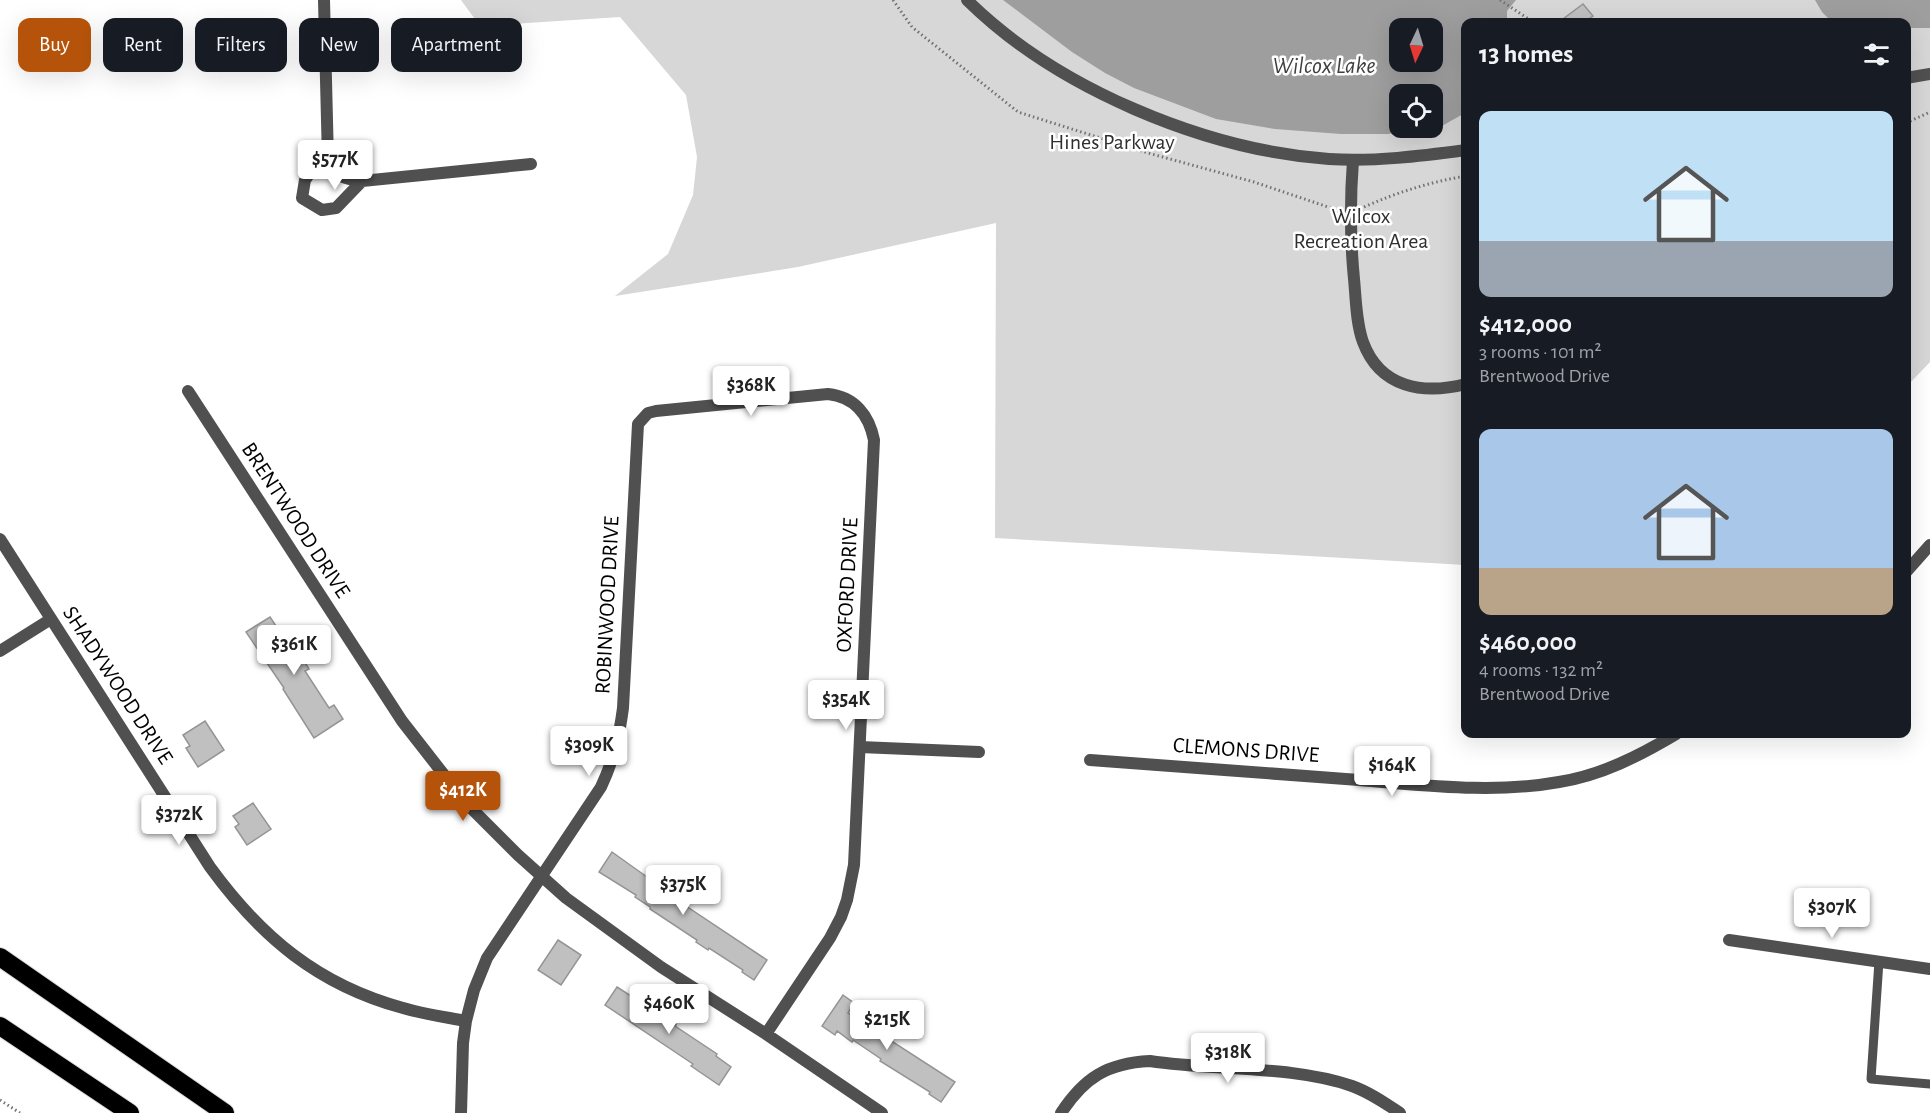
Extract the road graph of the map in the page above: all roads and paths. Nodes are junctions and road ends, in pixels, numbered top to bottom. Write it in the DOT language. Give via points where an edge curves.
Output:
graph roads {
  1 [pos="324,0"];
  2 [pos="892,0"];
  3 [pos="967,0"];
  4 [pos="1500,0"];
  5 [pos="1527,18"];
  6 [pos="1930,74"];
  7 [pos="1911,77"];
  8 [pos="1930,112"];
  9 [pos="1911,121"];
  10 [pos="327,149"];
  11 [pos="1461,151"];
  12 [pos="1353,160"];
  13 [pos="531,164"];
  14 [pos="1461,177"];
  15 [pos="362,181"];
  16 [pos="1350,209"];
  17 [pos="1461,385"];
  18 [pos="188,391"];
  19 [pos="859,407"];
  20 [pos="0,539"];
  21 [pos="1930,545"];
  22 [pos="1911,566"];
  23 [pos="51,619"];
  24 [pos="0,651"];
  25 [pos="1669,738"];
  26 [pos="860,747"];
  27 [pos="979,752"];
  28 [pos="1090,760"];
  29 [pos="543,877"];
  30 [pos="1729,940"];
  31 [pos="0,957"];
  32 [pos="1879,961"];
  33 [pos="1930,969"];
  34 [pos="466,1021"];
  35 [pos="0,1026"];
  36 [pos="766,1034"];
  37 [pos="1930,1084"];
  38 [pos="0,1100"];
  39 [pos="20,1113"];
  40 [pos="130,1113"];
  41 [pos="225,1113"];
  42 [pos="461,1113"];
  43 [pos="882,1113"];
  44 [pos="1061,1113"];
  45 [pos="1400,1113"];
  1 -- 10 [label="street"];
  2 -- 16 [label="path" via="912,27 1018,112 1254,182 1334,210"];
  3 -- 12 [label="street" via="1054,68 1109,98 1248,146"];
  4 -- 5 [label="path"];
  6 -- 7 [label="street"];
  8 -- 9 [label="path"];
  10 -- 15 [label="street" via="331,169 338,176"];
  10 -- 15 [label="street" via="304,180 302,198 321,210 336,208"];
  11 -- 12 [label="street"];
  12 -- 16 [label="street"];
  13 -- 15 [label="street"];
  14 -- 16 [label="path"];
  16 -- 17 [label="street" via="1357,310 1362,341 1370,356 1394,380 1413,388 1429,390"];
  18 -- 29 [label="street, BRENTWOOD DRIVE" via="402,721 466,803"];
  19 -- 26 [label="street, OXFORD DRIVE" via="872,426 874,440"];
  19 -- 29 [label="street, ROBINWOOD DRIVE" via="828,394 656,411 642,418 637,430 619,739 601,787"];
  20 -- 23 [label="street, SHADYWOOD DRIVE"];
  21 -- 22 [label="street"];
  23 -- 24 [label="street"];
  23 -- 34 [label="street, SHADYWOOD DRIVE" via="210,867 258,927 299,960 343,987 403,1008"];
  25 -- 28 [label="street, CLEMONS DRIVE" via="1618,765 1581,778 1527,786 1450,787"];
  26 -- 27 [label="street"];
  26 -- 36 [label="street, OXFORD DRIVE" via="854,865 847,900 830,938"];
  29 -- 34 [label="street, ROBINWOOD DRIVE" via="487,958"];
  29 -- 36 [label="street, BRENTWOOD DRIVE" via="661,967"];
  30 -- 32 [label="street"];
  31 -- 41 [label="highway"];
  32 -- 33 [label="street"];
  32 -- 37 [label="lane" via="1871,1079"];
  34 -- 42 [label="street, ROBINWOOD DRIVE"];
  35 -- 40 [label="highway"];
  36 -- 43 [label="street, BRENTWOOD DRIVE"];
  38 -- 39 [label="path"];
  44 -- 45 [label="street" via="1073,1095 1096,1075 1113,1067 1150,1061 1324,1078 1375,1096"];
}
